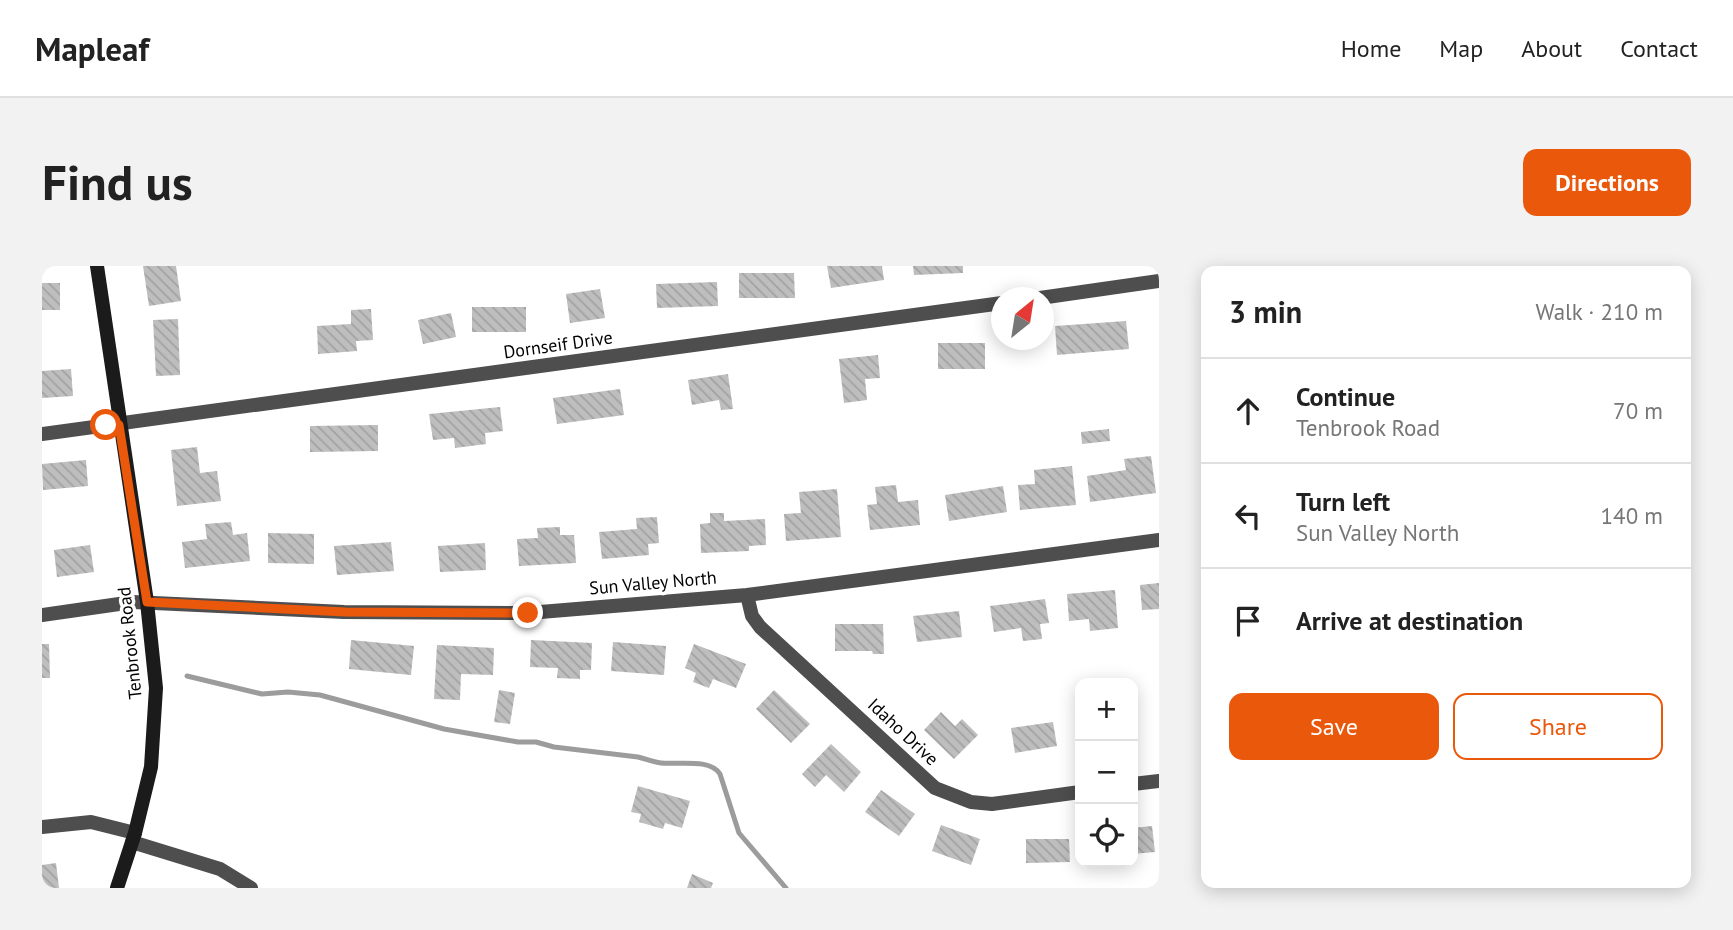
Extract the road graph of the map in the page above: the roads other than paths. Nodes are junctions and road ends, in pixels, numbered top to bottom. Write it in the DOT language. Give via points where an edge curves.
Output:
graph roads {
  1 [pos="97,266"];
  2 [pos="1159,281"];
  3 [pos="1054,296"];
  4 [pos="991,305"];
  5 [pos="119,425"];
  6 [pos="42,434"];
  7 [pos="1159,540"];
  8 [pos="747,595"];
  9 [pos="147,602"];
  10 [pos="42,615"];
  11 [pos="1159,781"];
  12 [pos="1138,783"];
  13 [pos="1075,793"];
  14 [pos="42,827"];
  15 [pos="134,837"];
  16 [pos="117,888"];
  17 [pos="251,888"];
  1 -- 5 [label="street, Tenbrook Road"];
  2 -- 3 [label="street"];
  4 -- 5 [label="street, Dornseif Drive"];
  5 -- 6 [label="street, Dornseif Drive"];
  5 -- 9 [label="street, Tenbrook Road"];
  7 -- 8 [label="street, Sun Valley North"];
  8 -- 9 [label="street, Sun Valley North" via="515,613 345,612"];
  8 -- 13 [label="street, Idaho Drive" via="760,627 935,788 971,802 992,804"];
  9 -- 10 [label="street, Sun Valley North"];
  9 -- 15 [label="street, Tenbrook Road" via="156,707 151,767"];
  11 -- 12 [label="street"];
  14 -- 15 [label="street" via="91,822"];
  15 -- 16 [label="street, Tenbrook Road"];
  15 -- 17 [label="street" via="220,869"];
}
